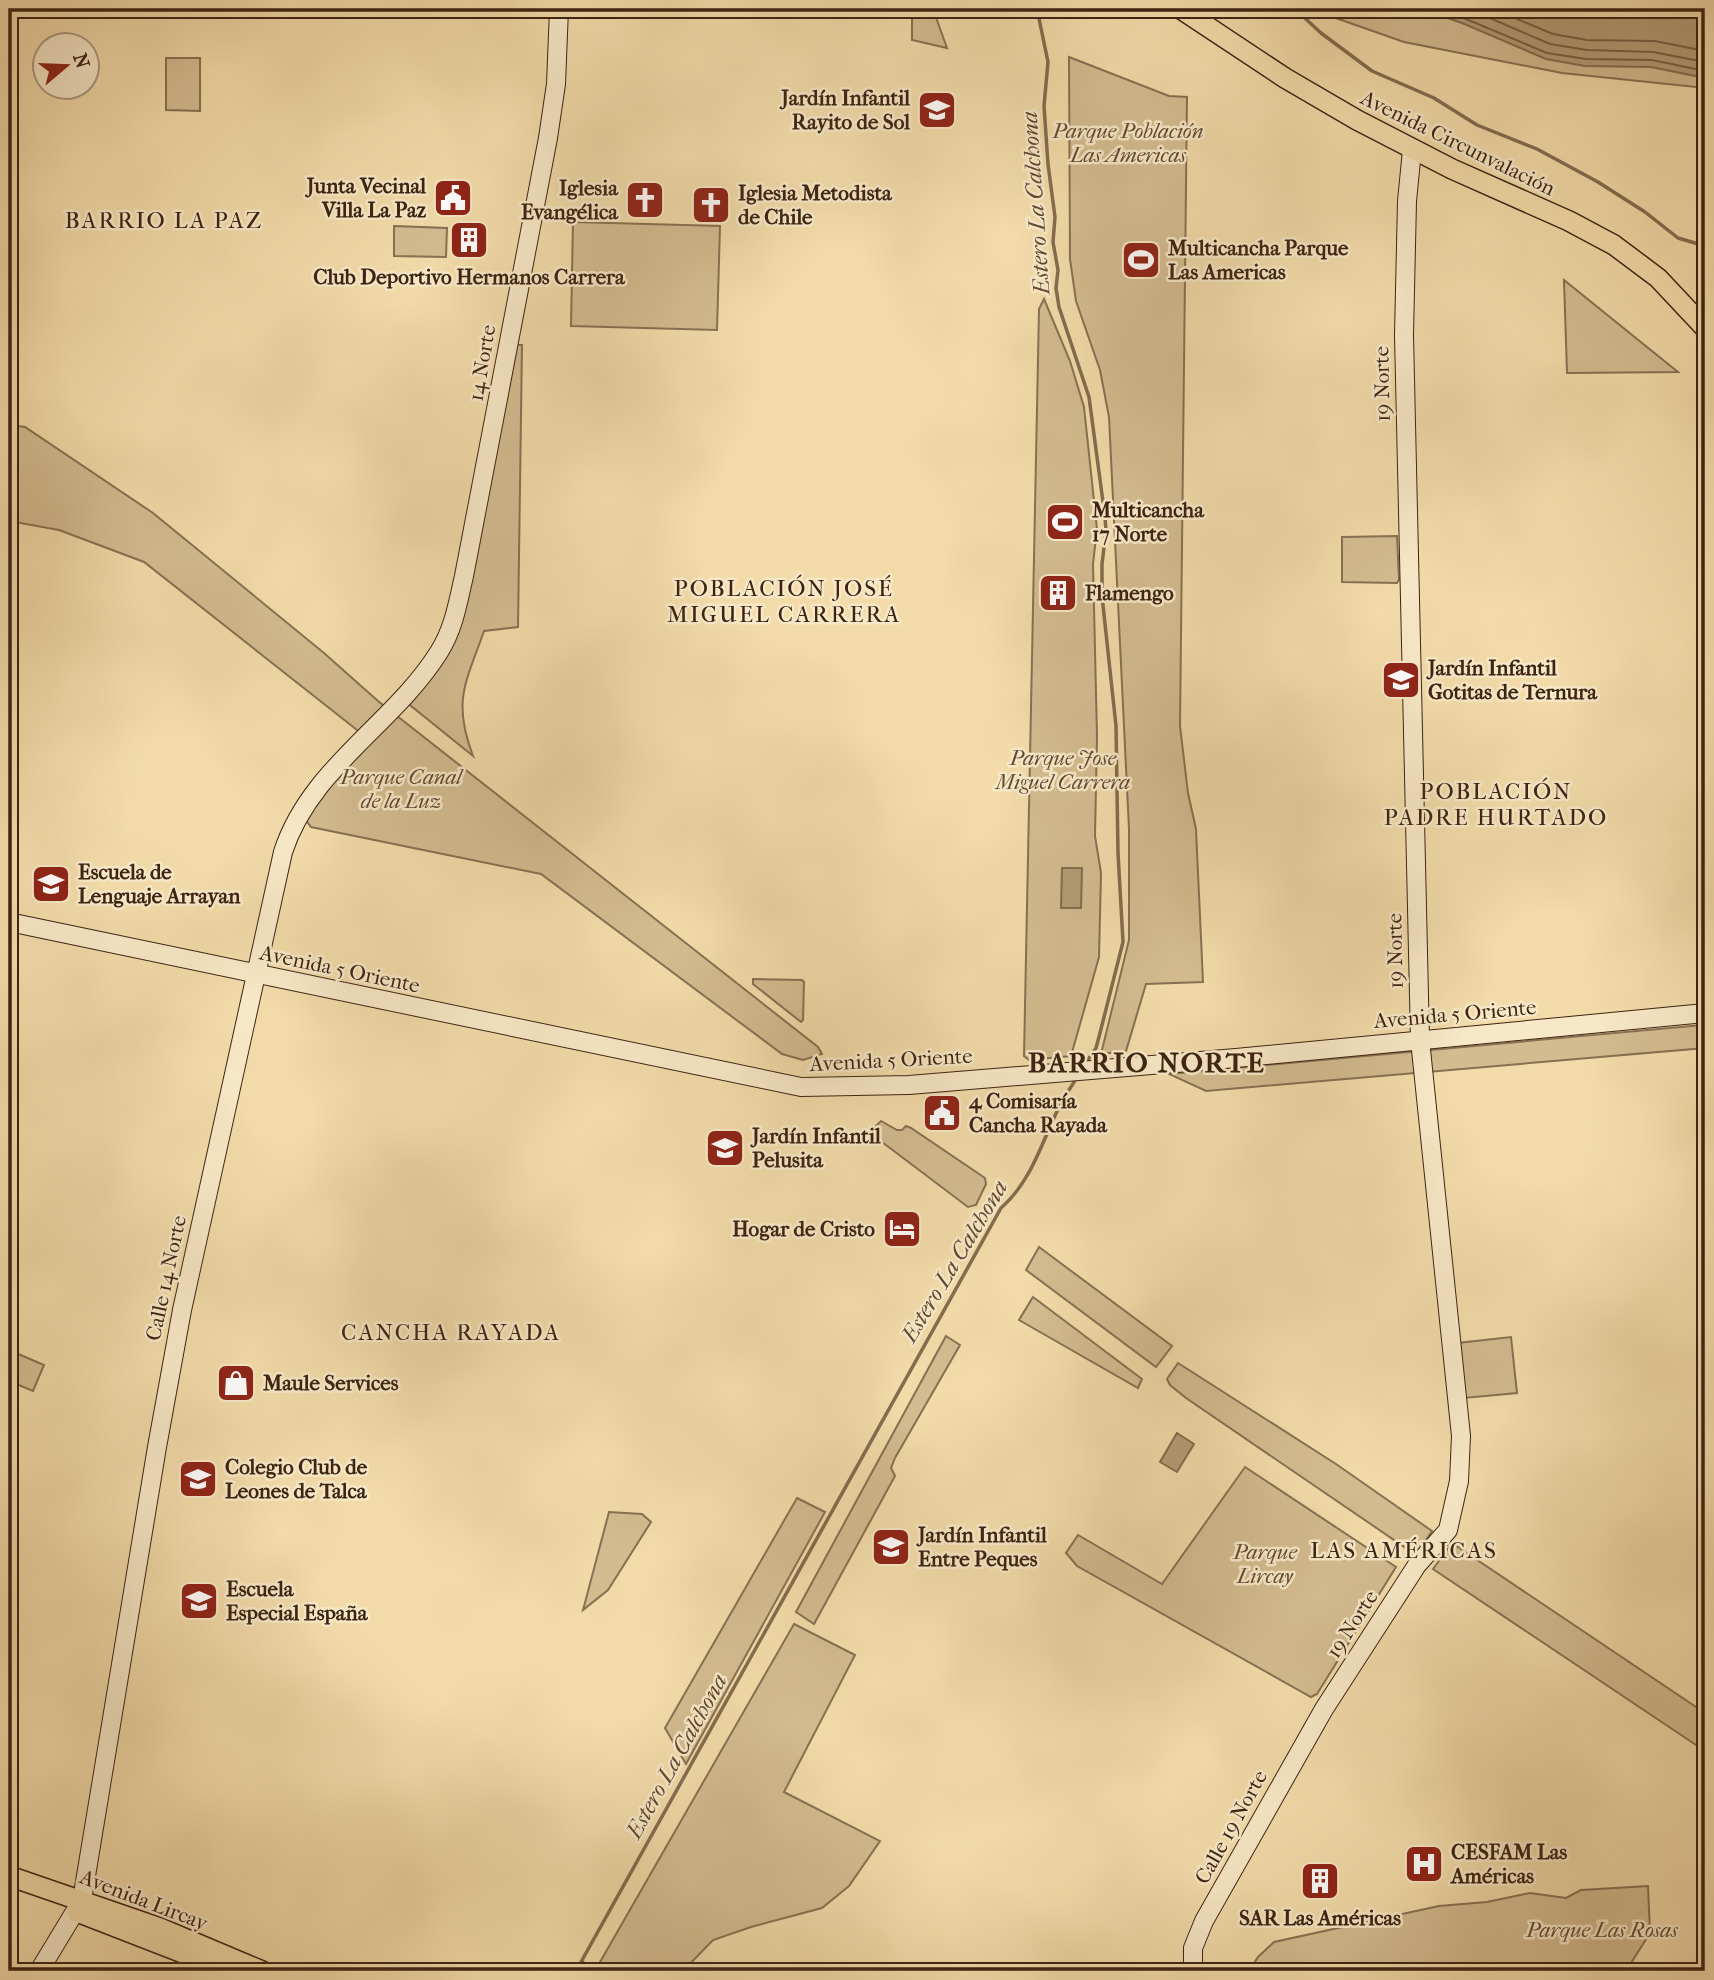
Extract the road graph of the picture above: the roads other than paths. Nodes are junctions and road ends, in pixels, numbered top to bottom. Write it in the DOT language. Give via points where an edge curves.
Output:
graph roads {
  1 [pos="559,9"];
  2 [pos="1181,9"];
  3 [pos="1412,150"];
  4 [pos="1705,328"];
  5 [pos="394,706"];
  6 [pos="9,922"];
  7 [pos="255,974"];
  8 [pos="1705,1013"];
  9 [pos="1420,1040"];
  10 [pos="1324,1709"];
  11 [pos="9,1876"];
  12 [pos="9,1881"];
  13 [pos="79,1906"];
  14 [pos="39,1971"];
  15 [pos="229,1971"];
  16 [pos="262,1971"];
  17 [pos="1193,1971"];
  1 -- 5 [label="street, 14 Norte" via="548,138 453,624 429,667"];
  2 -- 3 [label="main road, Avenida Circunvalación" via="1285,78"];
  3 -- 4 [label="main road, Avenida Circunvalación" via="1614,245 1658,278"];
  3 -- 9 [label="street, 19 Norte" via="1404,335"];
  5 -- 7 [label="street, Calle 14 Norte" via="316,789 295,823 283,852"];
  6 -- 7 [label="street, Avenida 5 Oriente"];
  7 -- 9 [label="street, Avenida 5 Oriente" via="792,1086 883,1086"];
  7 -- 13 [label="street, Calle 14 Norte" via="164,1403"];
  8 -- 9 [label="street, Avenida 5 Oriente"];
  9 -- 10 [label="street, 19 Norte" via="1461,1436 1459,1481 1448,1530 1417,1565"];
  10 -- 17 [label="street, Calle 19 Norte" via="1200,1929 1193,1948"];
  11 -- 13 [label="main road, Avenida Lircay"];
  12 -- 13 [label="main road, Avenida Lircay"];
  13 -- 14 [label="street"];
  13 -- 15 [label="main road, Avenida Lircay"];
  13 -- 16 [label="main road, Avenida Lircay" via="159,1927"];
}
